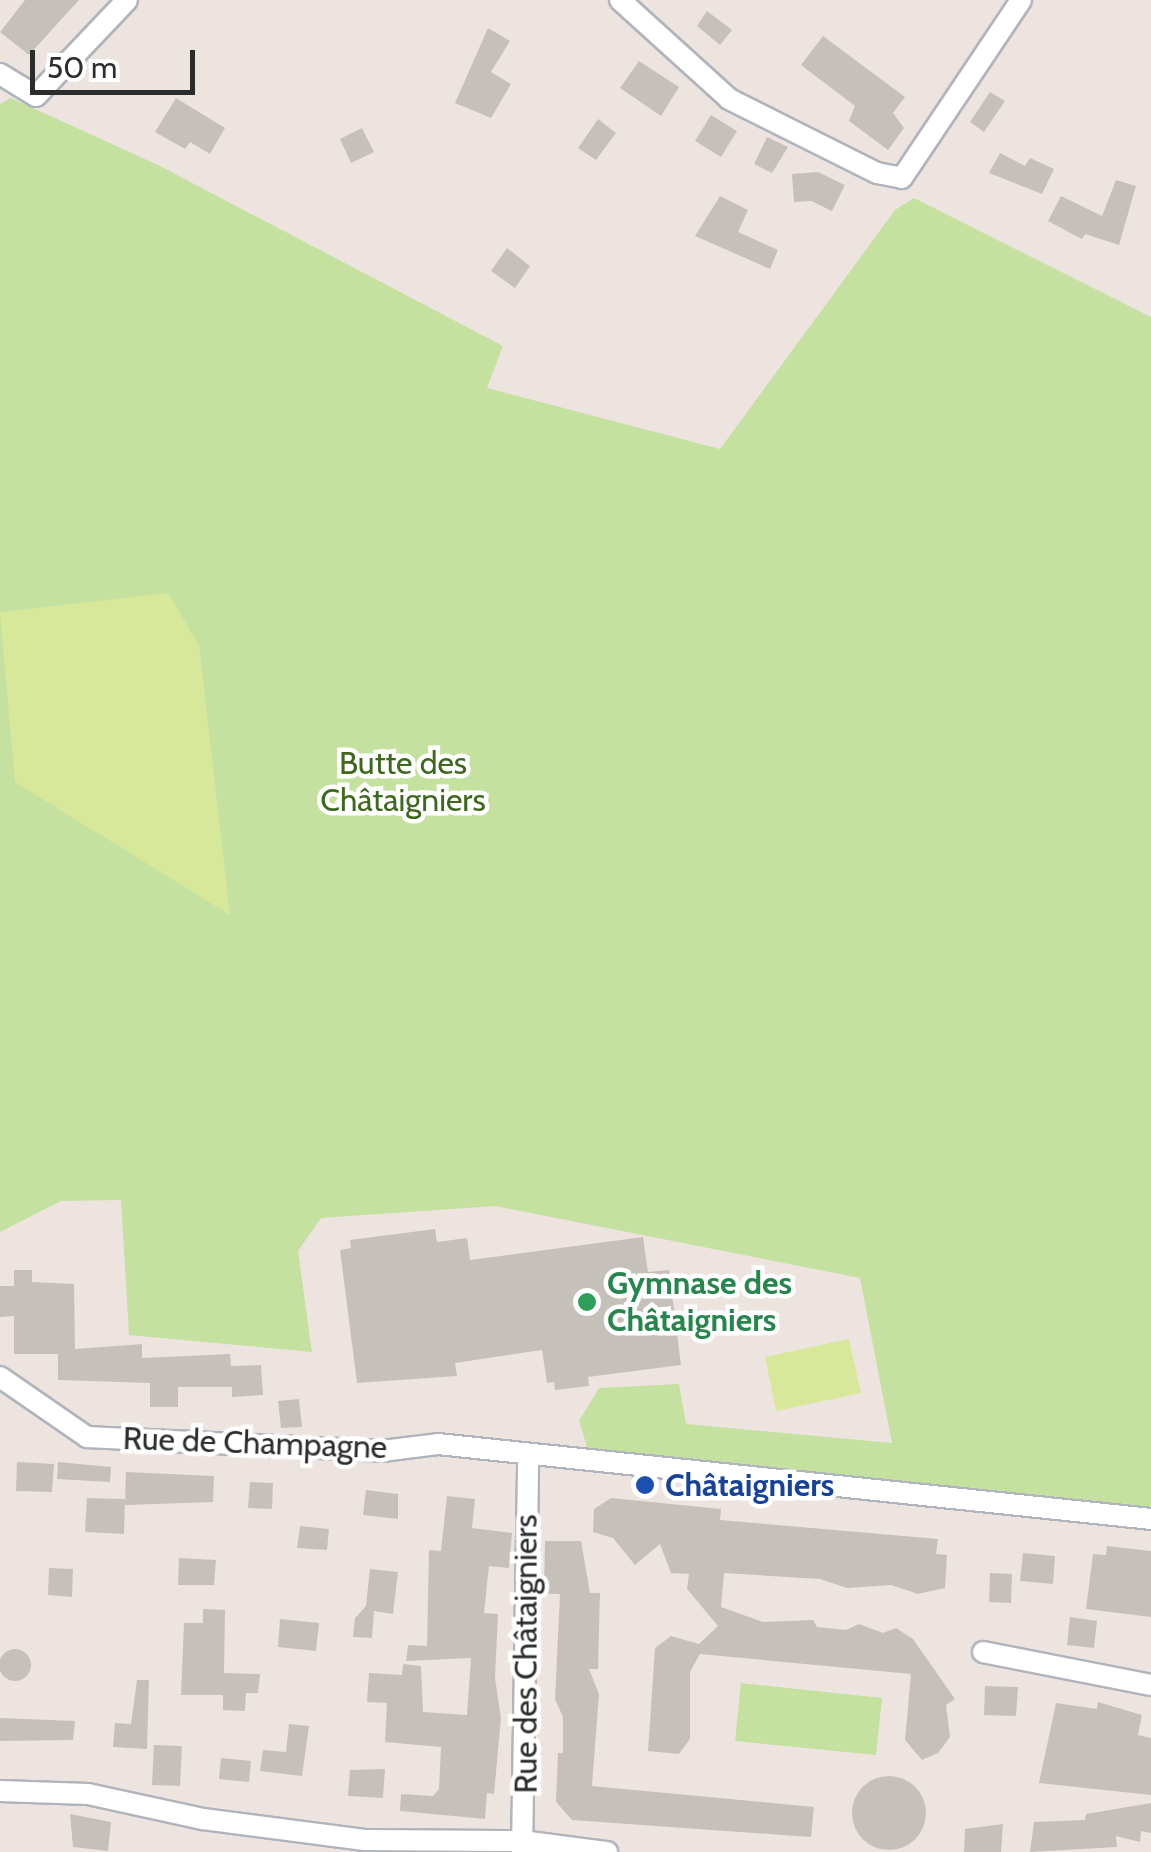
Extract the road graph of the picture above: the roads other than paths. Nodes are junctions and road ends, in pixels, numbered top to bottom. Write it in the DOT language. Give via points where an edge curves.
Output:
graph roads {
  1 [pos="127,0"];
  2 [pos="620,0"];
  3 [pos="1021,0"];
  4 [pos="0,74"];
  5 [pos="0,1377"];
  6 [pos="528,1455"];
  7 [pos="1151,1519"];
  8 [pos="983,1652"];
  9 [pos="1151,1685"];
  10 [pos="0,1791"];
  11 [pos="522,1847"];
  12 [pos="607,1852"];
  1 -- 4 [label="street" via="36,96"];
  2 -- 3 [label="street" via="729,99 877,174 902,178"];
  5 -- 6 [label="street, Rue de Champagne" via="88,1437 382,1451 438,1444"];
  6 -- 7 [label="street, Rue de Champagne"];
  6 -- 11 [label="street, Rue des Châtaigniers"];
  8 -- 9 [label="street"];
  10 -- 11 [label="street" via="88,1794 203,1819 365,1840"];
  11 -- 12 [label="street"];
}
